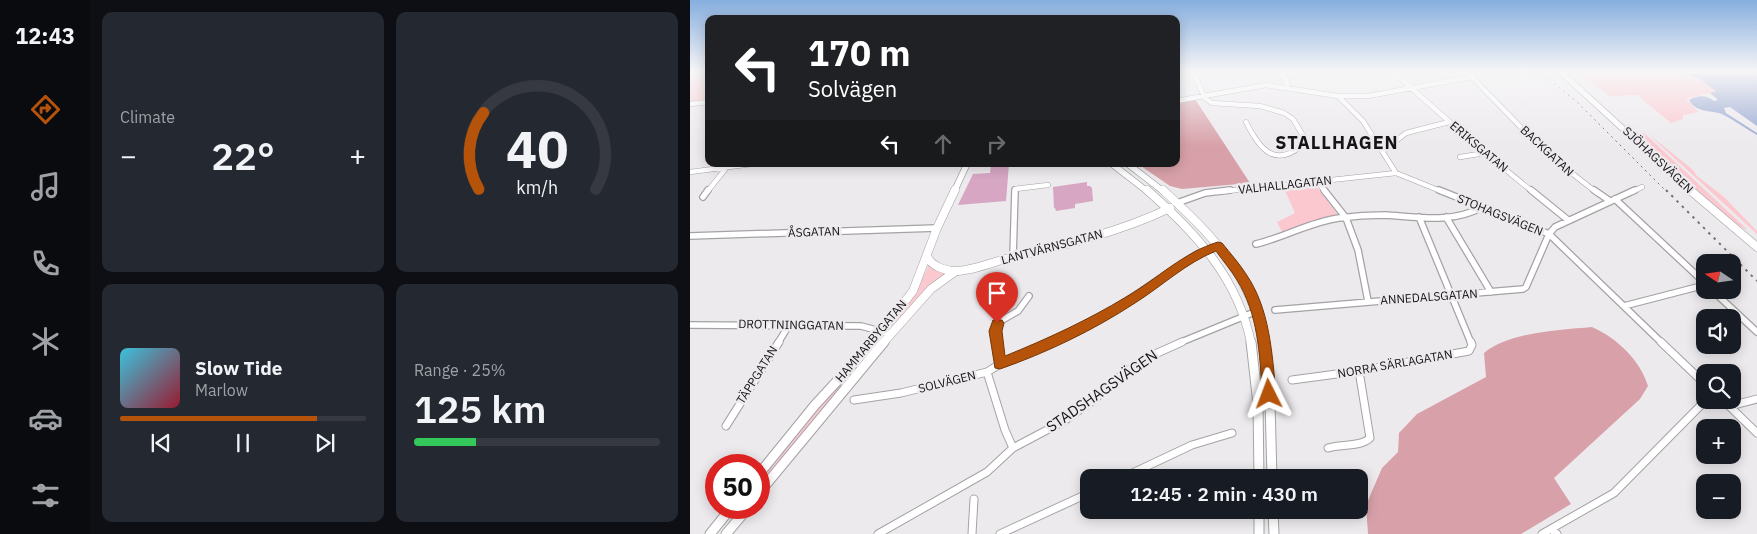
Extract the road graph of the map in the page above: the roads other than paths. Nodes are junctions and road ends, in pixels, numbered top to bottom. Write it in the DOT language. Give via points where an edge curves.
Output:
graph roads {
  1 [pos="1199,97"];
  2 [pos="1205,97"];
  3 [pos="1339,97"];
  4 [pos="1420,97"];
  5 [pos="1493,97"];
  6 [pos="1588,97"];
  7 [pos="1180,100"];
  8 [pos="705,102"];
  9 [pos="690,104"];
  10 [pos="1246,122"];
  11 [pos="1449,122"];
  12 [pos="1383,151"];
  13 [pos="1485,153"];
  14 [pos="1460,157"];
  15 [pos="727,167"];
  16 [pos="966,167"];
  17 [pos="1116,167"];
  18 [pos="1132,167"];
  19 [pos="690,172"];
  20 [pos="1396,173"];
  21 [pos="1318,182"];
  22 [pos="1048,185"];
  23 [pos="1642,187"];
  24 [pos="703,197"];
  25 [pos="1612,200"];
  26 [pos="1177,203"];
  27 [pos="1482,208"];
  28 [pos="1168,210"];
  29 [pos="1419,217"];
  30 [pos="1446,217"];
  31 [pos="1346,218"];
  32 [pos="1568,220"];
  33 [pos="937,228"];
  34 [pos="1549,234"];
  35 [pos="690,236"];
  36 [pos="1256,244"];
  37 [pos="1218,246"];
  38 [pos="1757,247"];
  39 [pos="1208,250"];
  40 [pos="927,256"];
  41 [pos="1013,258"];
  42 [pos="956,271"];
  43 [pos="1696,276"];
  44 [pos="1696,286"];
  45 [pos="1492,292"];
  46 [pos="1029,296"];
  47 [pos="1451,296"];
  48 [pos="1722,299"];
  49 [pos="1368,301"];
  50 [pos="1624,306"];
  51 [pos="1275,310"];
  52 [pos="1257,311"];
  53 [pos="1244,316"];
  54 [pos="690,325"];
  55 [pos="789,326"];
  56 [pos="1757,332"];
  57 [pos="886,333"];
  58 [pos="1000,364"];
  59 [pos="1359,371"];
  60 [pos="987,372"];
  61 [pos="1696,375"];
  62 [pos="1292,380"];
  63 [pos="1757,399"];
  64 [pos="854,400"];
  65 [pos="1741,403"];
  66 [pos="1697,409"];
  67 [pos="1733,409"];
  68 [pos="726,426"];
  69 [pos="1232,433"];
  70 [pos="1757,433"];
  71 [pos="1013,448"];
  72 [pos="1328,448"];
  73 [pos="770,460"];
  74 [pos="1141,469"];
  75 [pos="1259,469"];
  76 [pos="1272,469"];
  77 [pos="770,479"];
  78 [pos="1080,497"];
  79 [pos="974,499"];
  80 [pos="722,519"];
  81 [pos="739,519"];
  82 [pos="1259,519"];
  83 [pos="1273,519"];
  84 [pos="1554,531"];
  85 [pos="710,534"];
  86 [pos="726,534"];
  87 [pos="878,534"];
  88 [pos="972,534"];
  89 [pos="1000,534"];
  90 [pos="1259,534"];
  91 [pos="1274,534"];
  92 [pos="1542,534"];
  1 -- 7 [label="street"];
  2 -- 10 [label="street" via="1212,103 1283,111 1297,124 1303,137 1301,146 1283,154 1264,150"];
  3 -- 12 [label="street" via="1349,104"];
  4 -- 11 [label="street, ERIKSGATAN"];
  5 -- 25 [label="street, BACKGATAN" via="1546,153 1583,183"];
  6 -- 38 [label="main road, SJÖHAGSVÄGEN"];
  8 -- 9 [label="street"];
  11 -- 12 [label="street" via="1406,132"];
  11 -- 13 [label="street, ERIKSGATAN"];
  12 -- 20 [label="street"];
  13 -- 14 [label="street"];
  13 -- 32 [label="street, ERIKSGATAN"];
  15 -- 19 [label="street"];
  15 -- 24 [label="street"];
  16 -- 33 [label="main road, HAMMARBYGATAN"];
  17 -- 28 [label="main road" via="1142,185"];
  18 -- 26 [label="main road"];
  20 -- 21 [label="street, VALHALLAGATAN"];
  20 -- 27 [label="street, STOHAGSVÄGEN"];
  21 -- 26 [label="street, VALHALLAGATAN" via="1205,193"];
  21 -- 31 [label="street"];
  22 -- 41 [label="street" via="1015,189"];
  23 -- 25 [label="street"];
  25 -- 32 [label="street"];
  25 -- 43 [label="street, BACKGATAN"];
  26 -- 28 [label="main road, LANTVÄRNSGATAN"];
  26 -- 37 [label="main road"];
  27 -- 30 [label="street" via="1472,214"];
  27 -- 34 [label="street, STOHAGSVÄGEN"];
  28 -- 39 [label="main road"];
  28 -- 41 [label="main road, LANTVÄRNSGATAN" via="1136,224"];
  29 -- 30 [label="street"];
  29 -- 31 [label="street" via="1371,215"];
  29 -- 47 [label="street"];
  30 -- 45 [label="street"];
  31 -- 36 [label="street" via="1309,225"];
  31 -- 49 [label="street" via="1358,250"];
  32 -- 34 [label="street"];
  33 -- 35 [label="street, ÅSGATAN"];
  33 -- 40 [label="main road, HAMMARBYGATAN"];
  34 -- 45 [label="street, ANNEDALSGATAN" via="1526,287"];
  34 -- 50 [label="street, STOHAGSVÄGEN"];
  37 -- 39 [label="street, SOLVÄGEN"];
  37 -- 52 [label="main road" via="1242,278"];
  39 -- 53 [label="main road" via="1232,286"];
  39 -- 58 [label="street, SOLVÄGEN" via="1092,322"];
  40 -- 42 [label="main road, LANTVÄRNSGATAN" via="929,262 940,268"];
  40 -- 57 [label="main road, HAMMARBYGATAN" via="913,291"];
  41 -- 42 [label="main road, LANTVÄRNSGATAN"];
  42 -- 57 [label="main road, HAMMARBYGATAN" via="931,289"];
  44 -- 50 [label="street"];
  45 -- 47 [label="street, ANNEDALSGATAN"];
  46 -- 58 [label="street" via="1018,312 997,323"];
  47 -- 49 [label="street, ANNEDALSGATAN"];
  47 -- 59 [label="street, NORRA SÄRLAGATAN" via="1472,345 1469,351"];
  48 -- 56 [label="street"];
  49 -- 51 [label="street, ANNEDALSGATAN"];
  50 -- 61 [label="street, STOHAGSVÄGEN"];
  52 -- 53 [label="street, STADSHAGSVÄGEN"];
  52 -- 76 [label="main road" via="1268,368"];
  53 -- 71 [label="street, STADSHAGSVÄGEN" via="1144,359 1064,421"];
  53 -- 75 [label="main road" via="1256,372"];
  54 -- 55 [label="street, DROTTNINGGATAN"];
  55 -- 57 [label="street, DROTTNINGGATAN" via="860,326"];
  55 -- 68 [label="street, TÄPPGATAN"];
  57 -- 73 [label="main road, HAMMARBYGATAN" via="815,405"];
  57 -- 77 [label="main road, HAMMARBYGATAN"];
  58 -- 60 [label="street, SOLVÄGEN"];
  59 -- 62 [label="street, NORRA SÄRLAGATAN"];
  59 -- 72 [label="street" via="1370,438 1366,442"];
  60 -- 64 [label="street, SOLVÄGEN" via="901,393"];
  60 -- 71 [label="street"];
  63 -- 65 [label="street"];
  66 -- 84 [label="street" via="1614,493"];
  67 -- 70 [label="street"];
  69 -- 74 [label="street" via="1192,445"];
  71 -- 87 [label="street, STADSHAGSVÄGEN" via="975,480"];
  78 -- 89 [label="street"];
  79 -- 88 [label="street"];
  80 -- 85 [label="main road"];
  81 -- 86 [label="main road"];
  82 -- 90 [label="main road"];
  83 -- 91 [label="main road"];
  84 -- 92 [label="street"];
}
